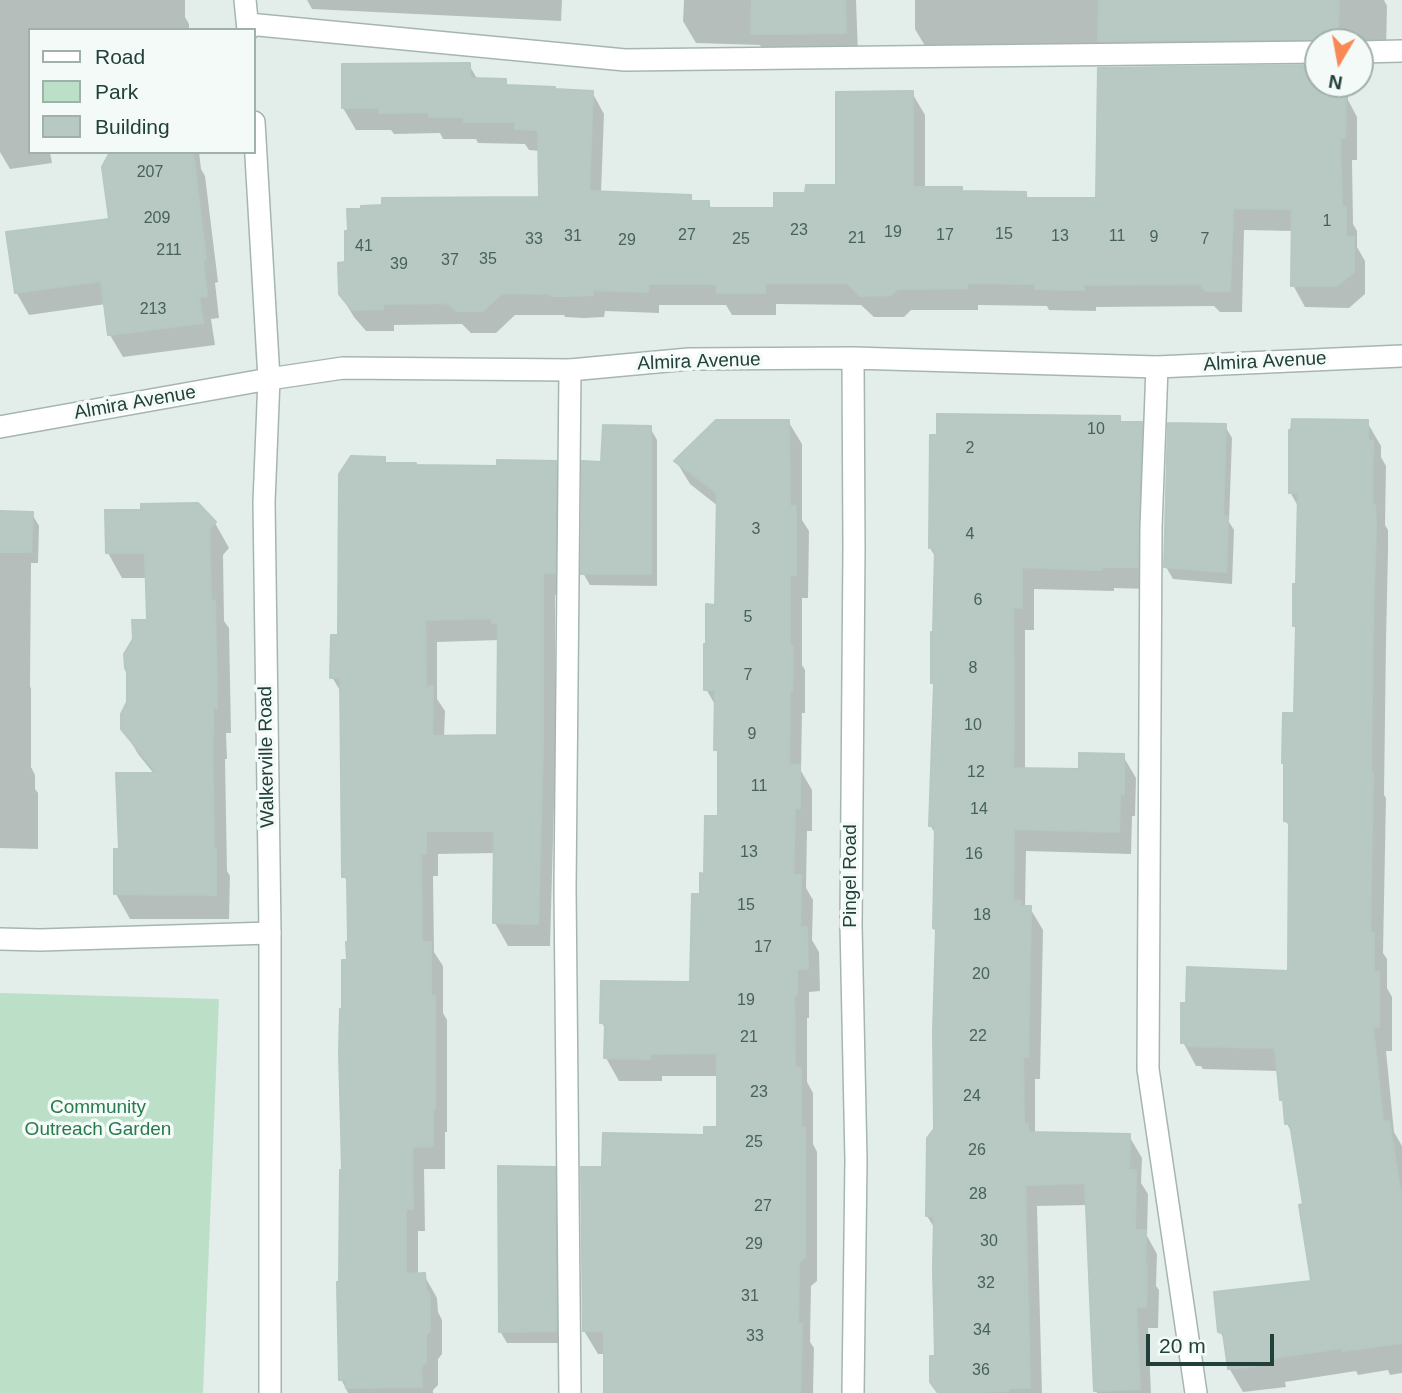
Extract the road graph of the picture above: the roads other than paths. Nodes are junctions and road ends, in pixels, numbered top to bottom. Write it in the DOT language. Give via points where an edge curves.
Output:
graph roads {
  1 [pos="245,0"];
  2 [pos="248,27"];
  3 [pos="1402,51"];
  4 [pos="1304,52"];
  5 [pos="1374,52"];
  6 [pos="256,154"];
  7 [pos="1402,356"];
  8 [pos="853,358"];
  9 [pos="1157,367"];
  10 [pos="570,370"];
  11 [pos="269,379"];
  12 [pos="0,427"];
  13 [pos="270,933"];
  14 [pos="0,939"];
  15 [pos="270,1393"];
  16 [pos="570,1393"];
  17 [pos="853,1393"];
  18 [pos="1196,1393"];
  1 -- 2 [label="street"];
  2 -- 4 [label="street" via="625,60"];
  3 -- 5 [label="street"];
  6 -- 11 [label="street, Walkerville Road"];
  7 -- 9 [label="street, Almira Avenue"];
  8 -- 9 [label="street, Almira Avenue"];
  8 -- 10 [label="street, Almira Avenue" via="689,359"];
  8 -- 17 [label="street, Pingel Road"];
  9 -- 18 [label="street" via="1151,528 1148,1069"];
  10 -- 11 [label="street, Almira Avenue" via="343,368"];
  10 -- 16 [label="street" via="565,874"];
  11 -- 12 [label="street, Almira Avenue"];
  11 -- 13 [label="street, Walkerville Road" via="264,502"];
  13 -- 14 [label="street"];
  13 -- 15 [label="street, Walkerville Road"];
}
